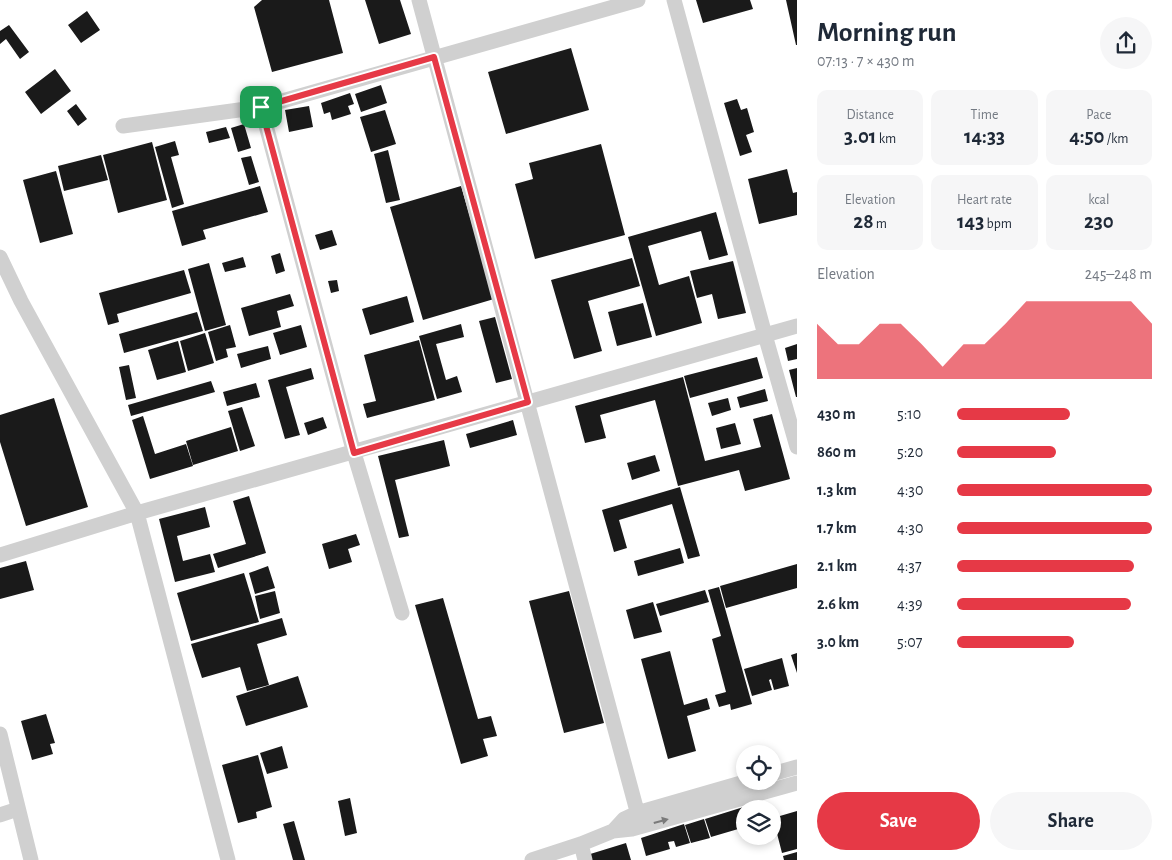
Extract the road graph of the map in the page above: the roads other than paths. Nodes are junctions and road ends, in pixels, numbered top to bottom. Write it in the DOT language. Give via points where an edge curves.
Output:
graph roads {
  1 [pos="419,0"];
  2 [pos="638,0"];
  3 [pos="674,0"];
  4 [pos="434,57"];
  5 [pos="261,107"];
  6 [pos="123,126"];
  7 [pos="0,257"];
  8 [pos="797,326"];
  9 [pos="765,335"];
  10 [pos="528,402"];
  11 [pos="797,447"];
  12 [pos="354,453"];
  13 [pos="137,514"];
  14 [pos="0,555"];
  15 [pos="402,614"];
  16 [pos="0,734"];
  17 [pos="797,767"];
  18 [pos="781,771"];
  19 [pos="797,783"];
  20 [pos="736,785"];
  21 [pos="18,809"];
  22 [pos="0,815"];
  23 [pos="639,819"];
  24 [pos="581,844"];
  25 [pos="31,860"];
  26 [pos="228,860"];
  27 [pos="532,860"];
  28 [pos="585,860"];
  1 -- 4 [label="street"];
  2 -- 4 [label="street"];
  3 -- 9 [label="street"];
  4 -- 5 [label="street"];
  4 -- 10 [label="street"];
  5 -- 6 [label="street"];
  5 -- 12 [label="street"];
  7 -- 13 [label="street"];
  8 -- 9 [label="street"];
  9 -- 10 [label="street"];
  9 -- 11 [label="street"];
  10 -- 12 [label="street"];
  10 -- 23 [label="street"];
  12 -- 13 [label="street"];
  12 -- 15 [label="street"];
  13 -- 14 [label="street"];
  13 -- 26 [label="street"];
  16 -- 21 [label="street"];
  17 -- 18 [label="street"];
  23 -- 19 [label="street, one-way"];
  20 -- 23 [label="street"];
  21 -- 22 [label="street"];
  21 -- 25 [label="street"];
  23 -- 24 [label="street" via="632,829 614,831"];
  24 -- 27 [label="street"];
  24 -- 28 [label="street"];
}
